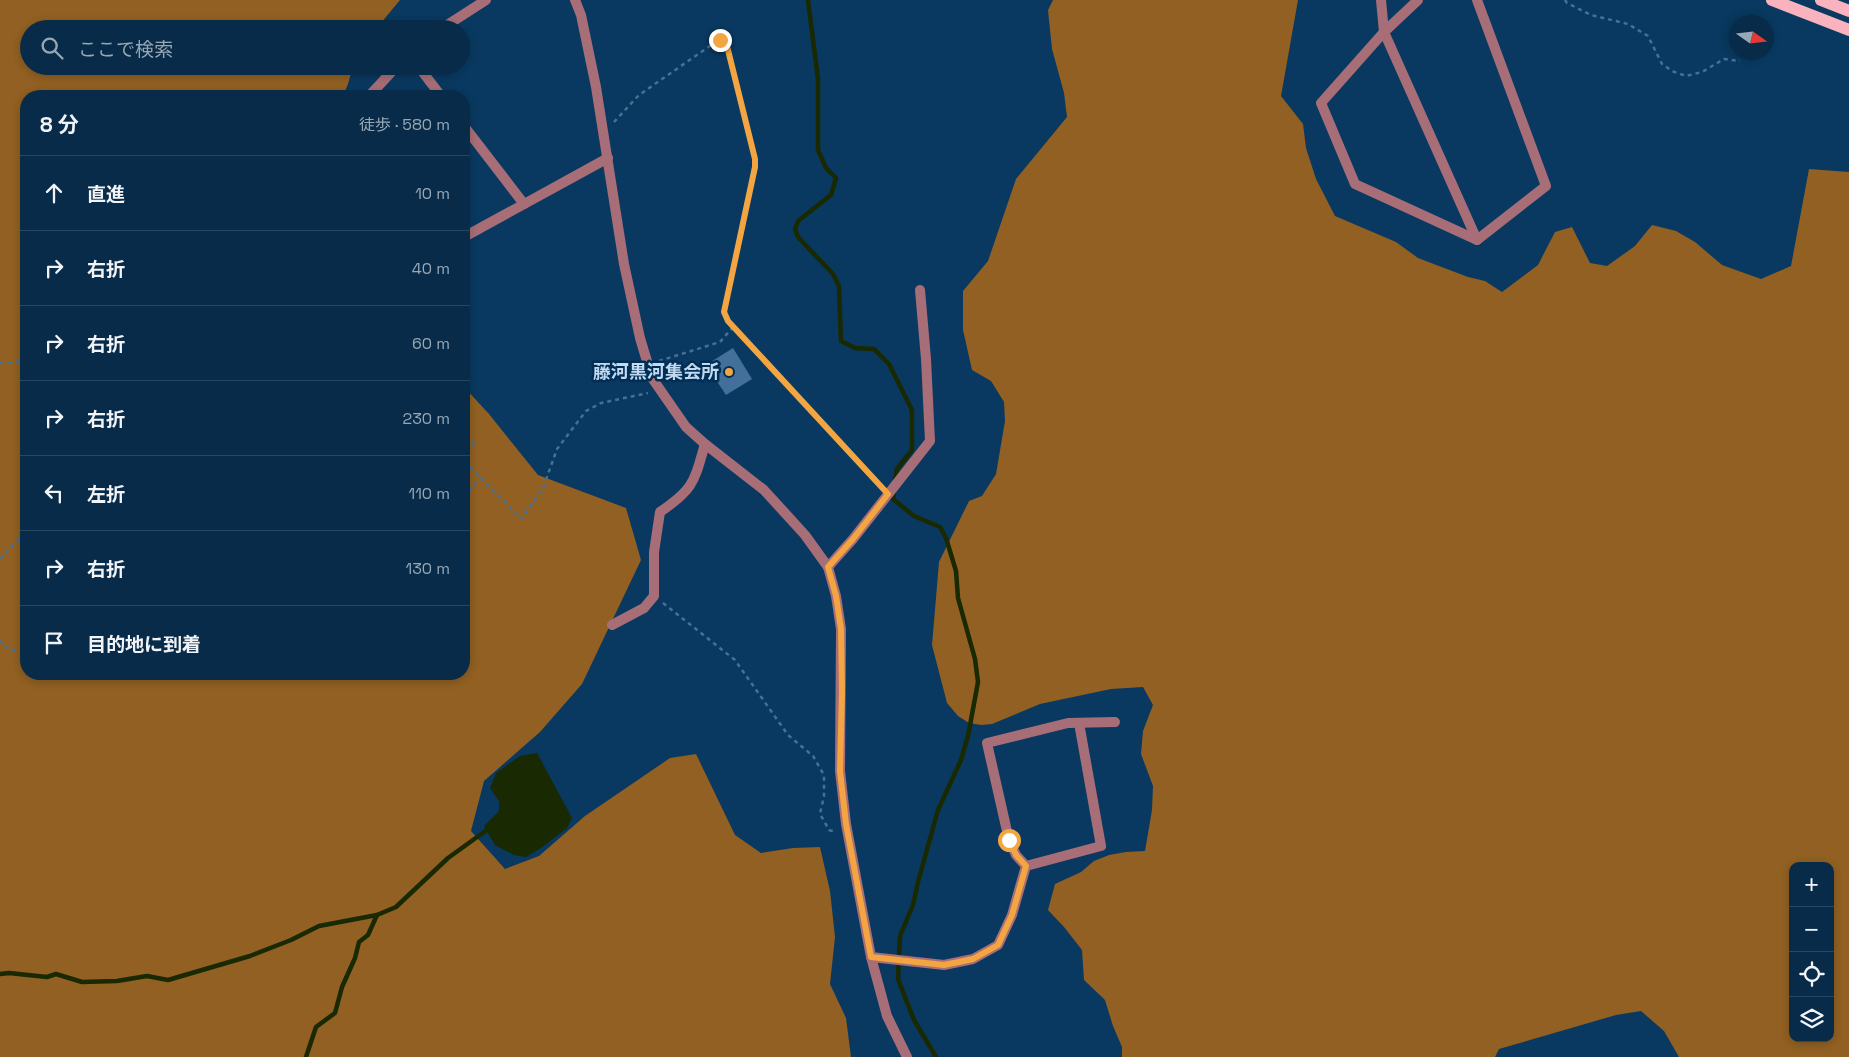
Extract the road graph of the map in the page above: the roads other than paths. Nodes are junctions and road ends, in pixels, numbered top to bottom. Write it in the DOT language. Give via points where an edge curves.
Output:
graph roads {
  1 [pos="486,0"];
  2 [pos="575,0"];
  3 [pos="1381,0"];
  4 [pos="1418,0"];
  5 [pos="1477,0"];
  6 [pos="1772,0"];
  7 [pos="1821,0"];
  8 [pos="1849,11"];
  9 [pos="455,20"];
  10 [pos="1849,30"];
  11 [pos="1384,32"];
  12 [pos="389,75"];
  13 [pos="425,75"];
  14 [pos="375,90"];
  15 [pos="436,90"];
  16 [pos="470,134"];
  17 [pos="608,158"];
  18 [pos="524,204"];
  19 [pos="470,234"];
  20 [pos="1477,240"];
  21 [pos="920,290"];
  22 [pos="704,444"];
  23 [pos="828,567"];
  24 [pos="612,625"];
  25 [pos="1115,722"];
  26 [pos="1079,723"];
  27 [pos="1026,866"];
  28 [pos="871,957"];
  29 [pos="908,1057"];
  1 -- 9 [label="street"];
  2 -- 17 [label="street" via="581,15"];
  3 -- 11 [label="street"];
  4 -- 11 [label="street"];
  5 -- 20 [label="street" via="1546,186"];
  6 -- 10 [label="main road"];
  7 -- 8 [label="main road"];
  11 -- 20 [label="street"];
  11 -- 20 [label="street" via="1321,103 1355,184"];
  12 -- 14 [label="street"];
  13 -- 15 [label="street"];
  16 -- 18 [label="street"];
  17 -- 18 [label="street"];
  17 -- 22 [label="street" via="624,264 652,378 686,427"];
  18 -- 19 [label="street"];
  21 -- 23 [label="street" via="930,441"];
  22 -- 23 [label="street" via="764,490 805,535"];
  22 -- 24 [label="street" via="694,481 681,498 660,512 654,552 654,596 644,608"];
  23 -- 28 [label="street" via="841,629 840,771 848,835"];
  25 -- 26 [label="street"];
  26 -- 27 [label="street" via="1101,846"];
  26 -- 27 [label="street" via="987,743 1009,840"];
  27 -- 28 [label="street" via="1012,915 998,945 973,959 944,965"];
  28 -- 29 [label="street" via="887,1016"];
}
